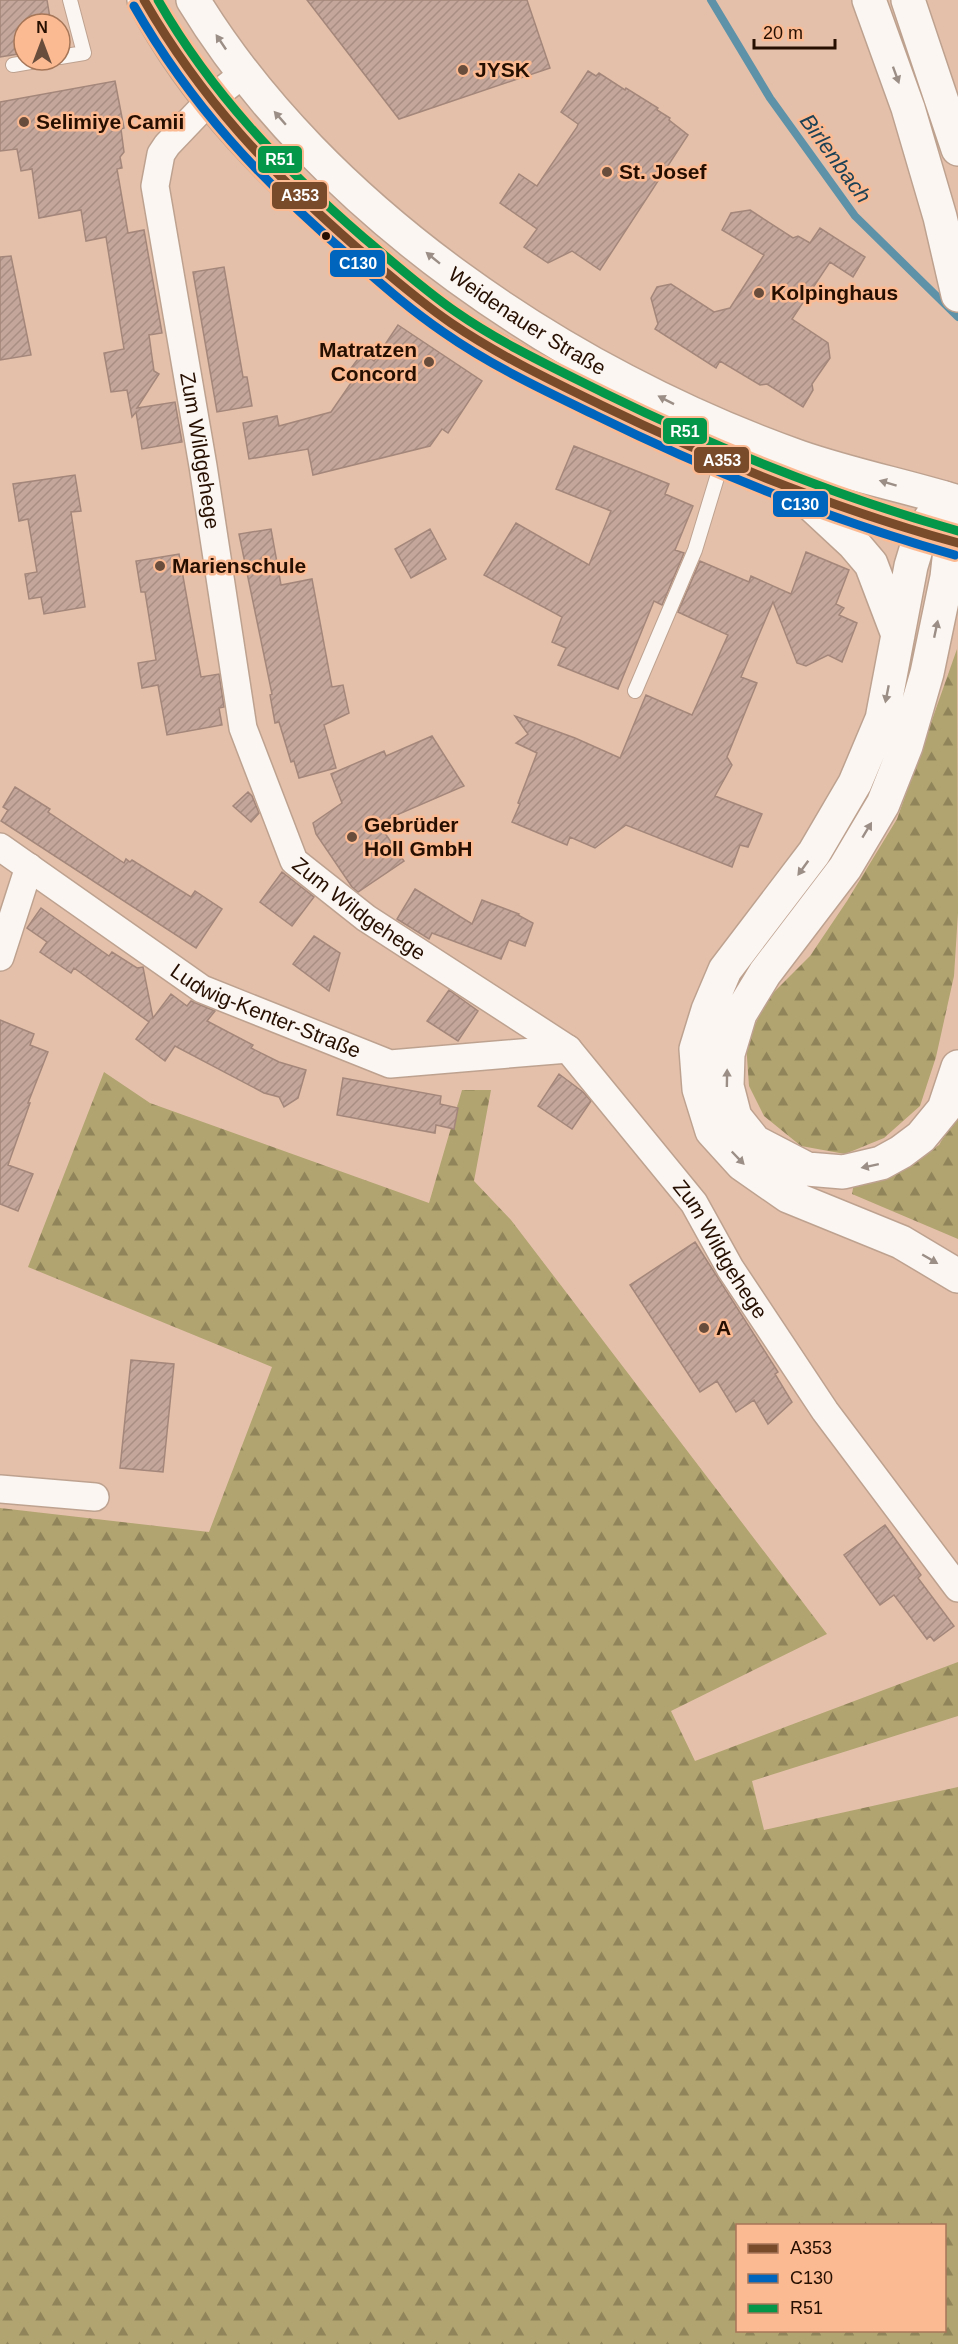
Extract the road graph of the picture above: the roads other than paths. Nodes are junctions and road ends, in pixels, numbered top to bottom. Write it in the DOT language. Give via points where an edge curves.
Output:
graph roads {
  1 [pos="70,0"];
  2 [pos="144,0"];
  3 [pos="869,0"];
  4 [pos="908,0"];
  5 [pos="201,3"];
  6 [pos="72,55"];
  7 [pos="243,74"];
  8 [pos="209,101"];
  9 [pos="958,149"];
  10 [pos="958,295"];
  11 [pos="722,461"];
  12 [pos="797,491"];
  13 [pos="951,500"];
  14 [pos="943,539"];
  15 [pos="898,637"];
  16 [pos="635,691"];
  17 [pos="0,847"];
  18 [pos="29,867"];
  19 [pos="0,957"];
  20 [pos="568,1049"];
  21 [pos="958,1067"];
  22 [pos="958,1276"];
  23 [pos="0,1490"];
  24 [pos="95,1497"];
  25 [pos="958,1588"];
  1 -- 6 [label="lane" via="84,53"];
  2 -- 8 [label="main road, Weidenauer Straße"];
  3 -- 10 [label="main road, one-way" via="911,118"];
  4 -- 9 [label="main road"];
  7 -- 5 [label="main road, Weidenauer Straße, one-way"];
  7 -- 8 [label="street, Zum Wildgehege"];
  13 -- 7 [label="main road, Weidenauer Straße, one-way" via="799,456 689,411 585,359 514,316 376,212 319,160"];
  8 -- 11 [label="main road, Weidenauer Straße" via="321,217 461,330 566,388"];
  8 -- 20 [label="street, Zum Wildgehege" via="161,154 155,186 243,728 294,861 366,918"];
  11 -- 12 [label="main road, Weidenauer Straße"];
  11 -- 16 [label="lane" via="695,550"];
  12 -- 14 [label="main road, Weidenauer Straße"];
  12 -- 15 [label="main road" via="855,544 871,564"];
  13 -- 14 [label="main road"];
  14 -- 15 [label="main road" via="910,566"];
  21 -- 14 [label="main road, one-way" via="944,1109 921,1137 881,1163 843,1172 807,1169 755,1142 735,1117 727,1086 728,1054 740,1014 765,973 844,868 883,804 906,747 927,673 947,577"];
  15 -- 22 [label="main road, one-way" via="882,720 855,783 814,853 725,970 696,1049 699,1089 712,1131 742,1164 788,1196 901,1242"];
  17 -- 18 [label="street, Ludwig-Kenter-Straße"];
  18 -- 19 [label="street"];
  18 -- 20 [label="street, Ludwig-Kenter-Straße" via="202,989 390,1064"];
  20 -- 25 [label="street, Zum Wildgehege" via="694,1203 730,1268 825,1411"];
  23 -- 24 [label="street"];
}
